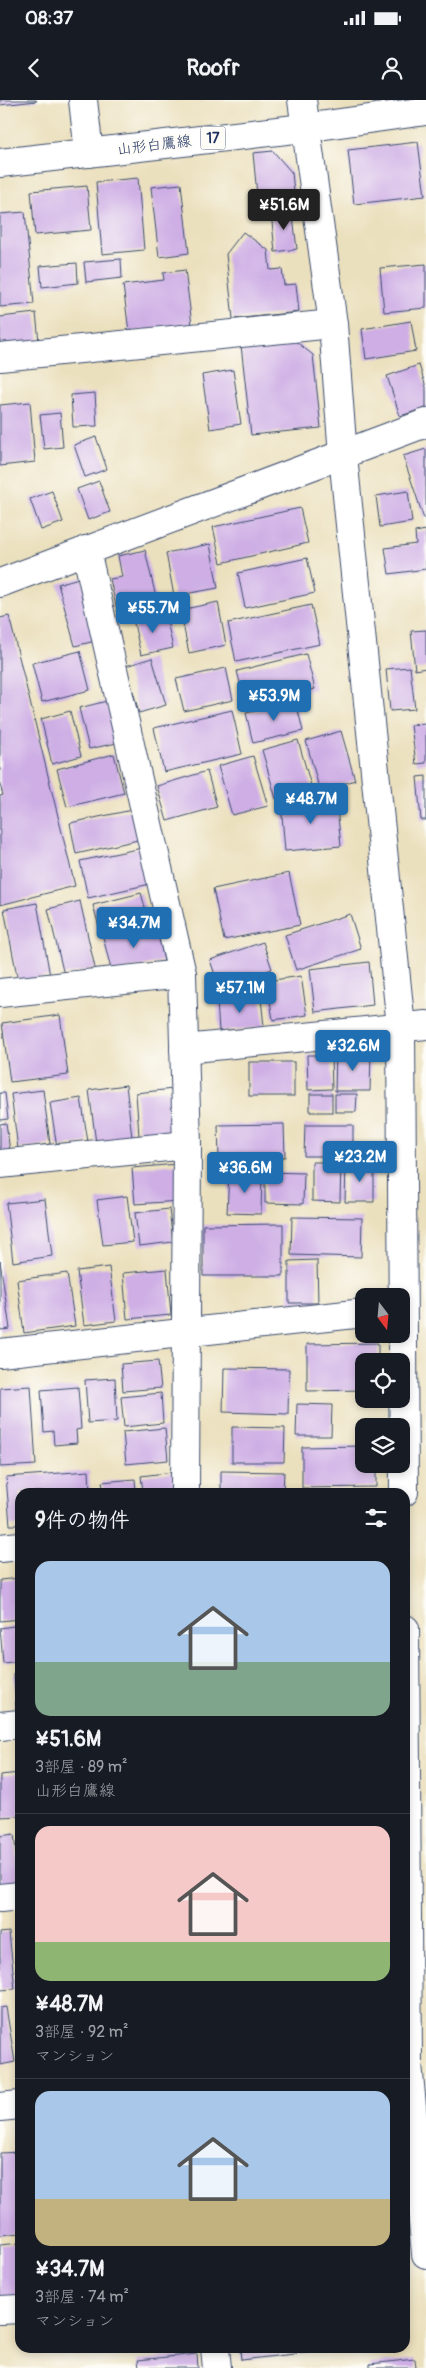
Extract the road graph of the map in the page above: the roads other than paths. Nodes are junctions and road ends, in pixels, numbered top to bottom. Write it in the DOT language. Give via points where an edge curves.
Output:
graph roads {
  1 [pos="83,100"];
  2 [pos="302,100"];
  3 [pos="426,112"];
  4 [pos="304,128"];
  5 [pos="89,153"];
  6 [pos="0,163"];
  7 [pos="333,324"];
  8 [pos="0,357"];
  9 [pos="426,424"];
  10 [pos="343,456"];
  11 [pos="86,550"];
  12 [pos="0,583"];
  13 [pos="182,974"];
  14 [pos="0,993"];
  15 [pos="414,1026"];
  16 [pos="184,1049"];
  17 [pos="187,1145"];
  18 [pos="0,1164"];
  19 [pos="410,1308"];
  20 [pos="355,1314"];
  21 [pos="186,1332"];
  22 [pos="409,1343"];
  23 [pos="0,1353"];
  24 [pos="185,1488"];
  25 [pos="404,1488"];
  26 [pos="15,1546"];
  27 [pos="0,1548"];
  28 [pos="15,1724"];
  29 [pos="0,1726"];
  30 [pos="15,1896"];
  31 [pos="0,1898"];
  32 [pos="410,1900"];
  33 [pos="413,2063"];
  34 [pos="15,2106"];
  35 [pos="0,2107"];
  36 [pos="426,2254"];
  37 [pos="15,2309"];
  38 [pos="0,2310"];
  39 [pos="216,2353"];
  40 [pos="218,2368"];
  1 -- 5 [label="street"];
  2 -- 4 [label="street"];
  3 -- 4 [label="street, 山形白鷹線 / 17"];
  4 -- 5 [label="street, 山形白鷹線 / 17"];
  4 -- 7 [label="street"];
  5 -- 6 [label="street, 山形白鷹線 / 17"];
  7 -- 8 [label="street"];
  7 -- 10 [label="street"];
  9 -- 10 [label="street"];
  10 -- 11 [label="street"];
  10 -- 15 [label="street"];
  11 -- 12 [label="street"];
  11 -- 13 [label="street"];
  13 -- 14 [label="street"];
  13 -- 16 [label="street"];
  15 -- 16 [label="street"];
  15 -- 19 [label="street"];
  16 -- 17 [label="street"];
  17 -- 18 [label="street"];
  17 -- 21 [label="street"];
  20 -- 21 [label="street"];
  21 -- 23 [label="street"];
  21 -- 24 [label="street"];
  22 -- 25 [label="street"];
  26 -- 27 [label="street"];
  28 -- 29 [label="street"];
  30 -- 31 [label="street"];
  32 -- 33 [label="street"];
  33 -- 36 [label="street"];
  34 -- 35 [label="street"];
  37 -- 38 [label="street"];
  39 -- 40 [label="street"];
}
